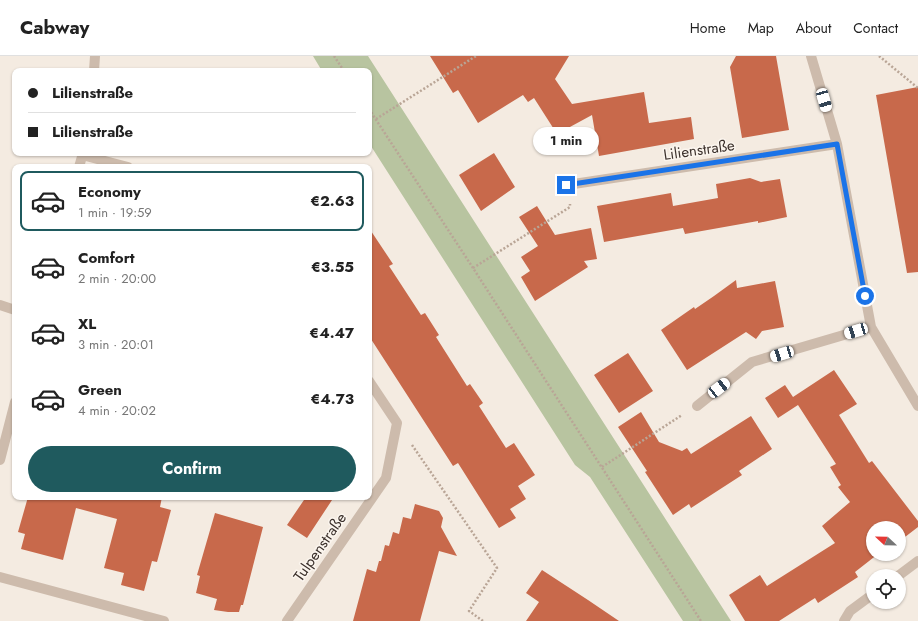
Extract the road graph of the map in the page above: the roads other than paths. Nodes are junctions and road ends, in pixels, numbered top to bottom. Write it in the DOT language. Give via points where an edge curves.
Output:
graph roads {
  1 [pos="94,56"];
  2 [pos="811,56"];
  3 [pos="94,68"];
  4 [pos="837,144"];
  5 [pos="89,156"];
  6 [pos="117,164"];
  7 [pos="566,185"];
  8 [pos="0,306"];
  9 [pos="12,309"];
  10 [pos="871,327"];
  11 [pos="372,386"];
  12 [pos="697,406"];
  13 [pos="918,406"];
  14 [pos="12,414"];
  15 [pos="0,460"];
  16 [pos="372,498"];
  17 [pos="371,500"];
  18 [pos="918,561"];
  19 [pos="906,570"];
  20 [pos="0,577"];
  21 [pos="866,599"];
  22 [pos="164,621"];
  23 [pos="287,621"];
  24 [pos="844,621"];
  1 -- 3 [label="street"];
  2 -- 4 [label="street"];
  4 -- 7 [label="street, Lilienstraße"];
  4 -- 10 [label="street"];
  5 -- 6 [label="street"];
  8 -- 9 [label="street"];
  10 -- 12 [label="street" via="752,362"];
  10 -- 13 [label="street"];
  11 -- 16 [label="street, Tulpenstraße" via="397,423 386,478"];
  14 -- 15 [label="street"];
  17 -- 23 [label="street, Tulpenstraße"];
  18 -- 19 [label="street"];
  20 -- 22 [label="street"];
  21 -- 24 [label="street" via="850,611"];
}
